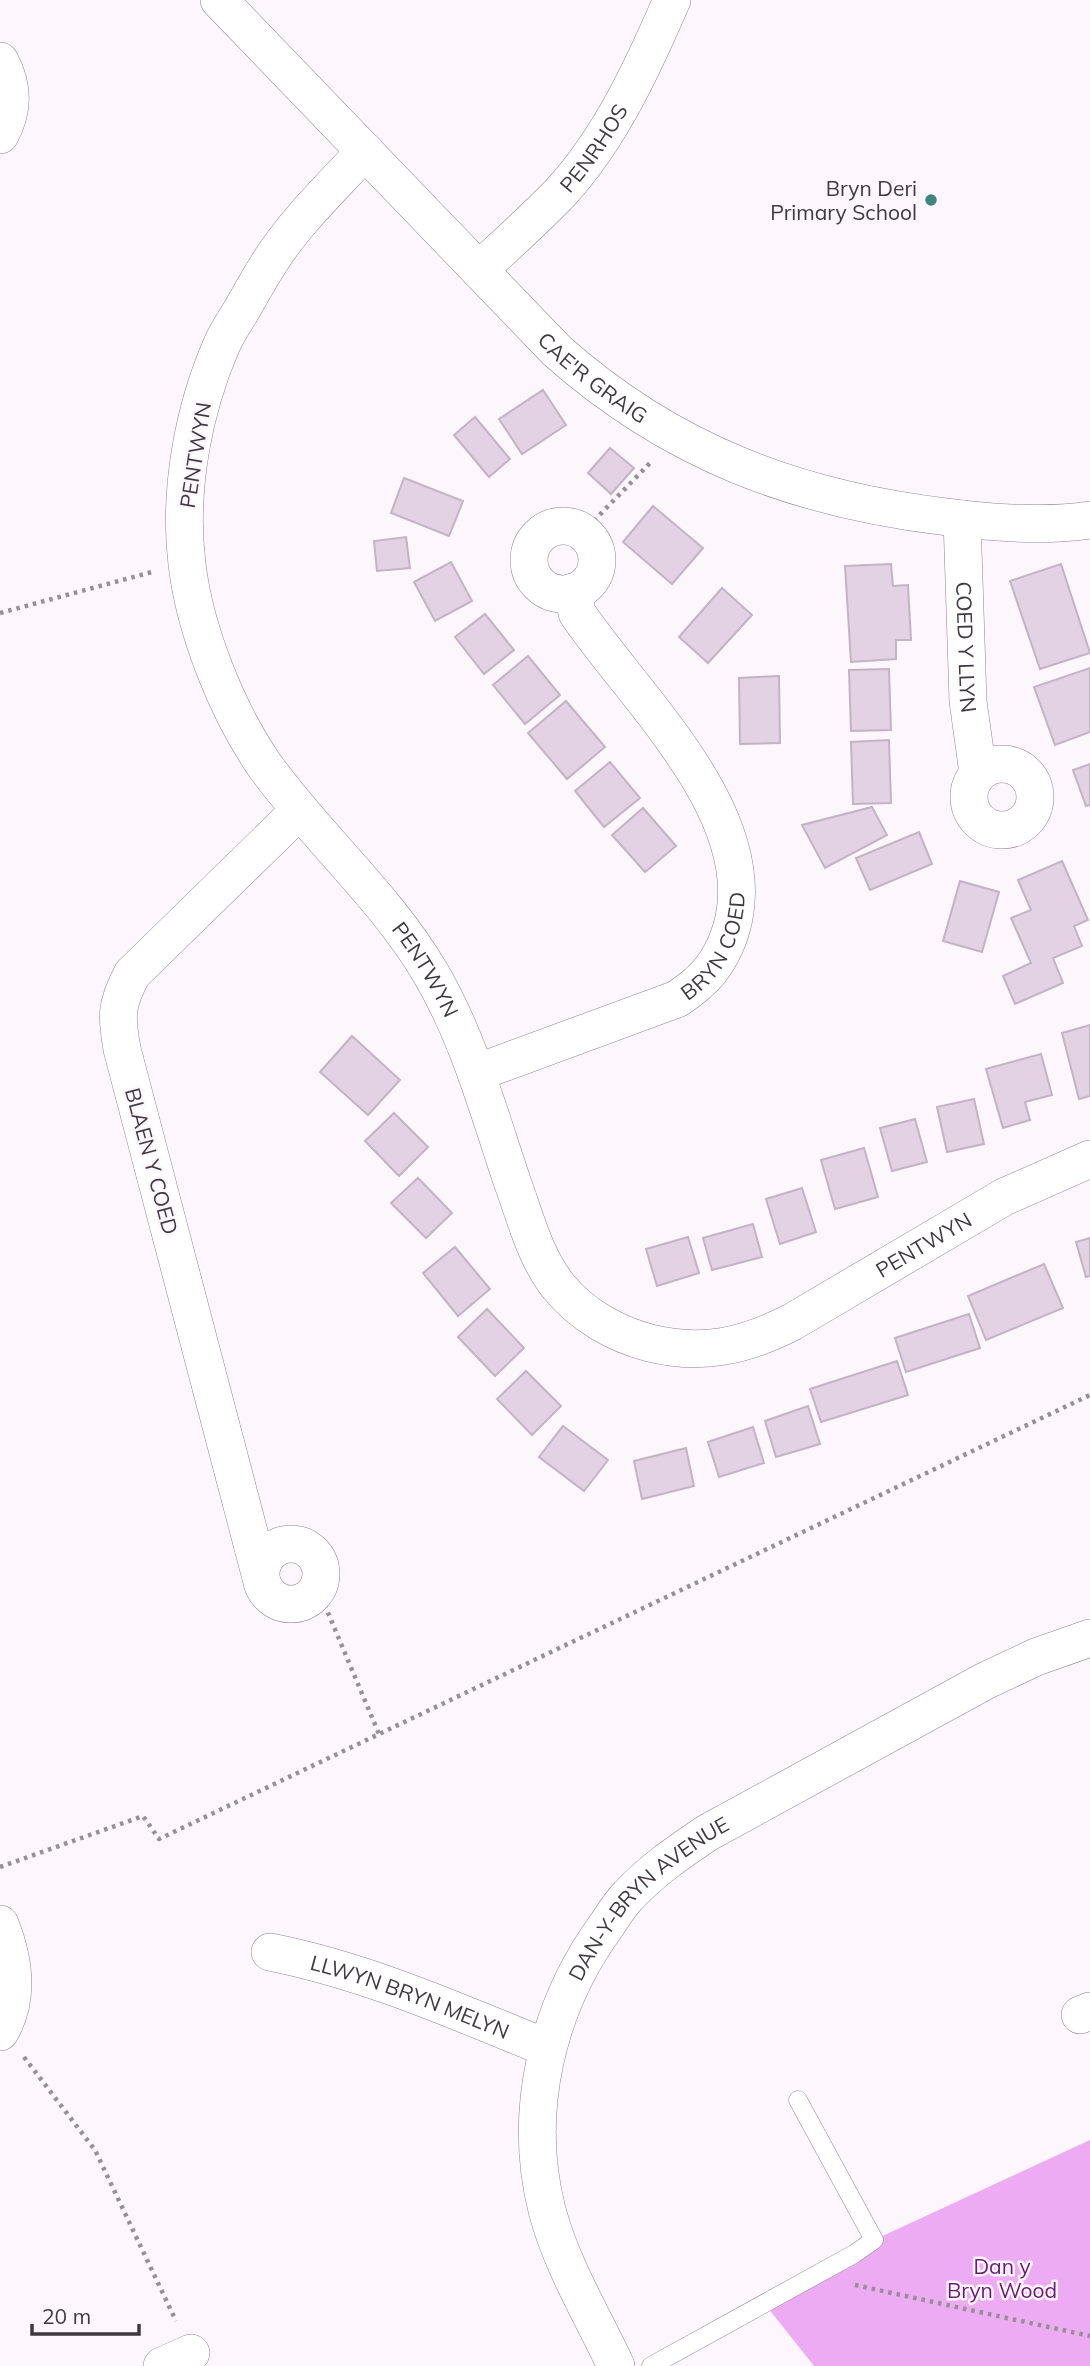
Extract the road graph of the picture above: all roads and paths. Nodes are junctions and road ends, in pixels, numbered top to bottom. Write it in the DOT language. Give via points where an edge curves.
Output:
graph roads {
  1 [pos="219,0"];
  2 [pos="671,0"];
  3 [pos="0,61"];
  4 [pos="0,135"];
  5 [pos="365,151"];
  6 [pos="479,270"];
  7 [pos="676,436"];
  8 [pos="962,519"];
  9 [pos="1090,520"];
  10 [pos="582,533"];
  11 [pos="187,563"];
  12 [pos="573,593"];
  13 [pos="0,613"];
  14 [pos="978,774"];
  15 [pos="299,811"];
  16 [pos="476,1073"];
  17 [pos="1090,1159"];
  18 [pos="1090,1395"];
  19 [pos="318,1589"];
  20 [pos="1090,1638"];
  21 [pos="379,1734"];
  22 [pos="0,1867"];
  23 [pos="0,1924"];
  24 [pos="270,1952"];
  25 [pos="1,2030"];
  26 [pos="547,2048"];
  27 [pos="799,2100"];
  28 [pos="814,2276"];
  29 [pos="1090,2336"];
  30 [pos="176,2359"];
  31 [pos="616,2366"];
  32 [pos="651,2366"];
  1 -- 5 [label="street, CAE'R GRAIG"];
  2 -- 6 [label="street, PENRHOS" via="648,55 584,162 561,192"];
  3 -- 4 [label="street" via="9,78 10,104"];
  5 -- 6 [label="street, CAE'R GRAIG"];
  5 -- 11 [label="street, PENTWYN" via="274,255 222,342 201,403 190,461"];
  6 -- 7 [label="street, CAE'R GRAIG" via="583,374"];
  7 -- 8 [label="street, CAE'R GRAIG" via="716,457 806,491"];
  7 -- 10 [label="path"];
  8 -- 9 [label="street, CAE'R GRAIG"];
  8 -- 14 [label="street, COED Y LLYN" via="968,701"];
  10 -- 12 [label="street" via="595,549 595,571"];
  10 -- 12 [label="street" via="562,526 551,529 533,543 529,554 529,566 540,586 550,592"];
  11 -- 13 [label="path"];
  11 -- 15 [label="street, PENTWYN" via="204,635 241,730"];
  12 -- 16 [label="street, BRYN COED" via="578,613 685,758 717,813 731,846 737,905 731,934 719,958 700,982 677,999"];
  15 -- 16 [label="street, PENTWYN" via="406,935 452,1012"];
  15 -- 19 [label="street, BLAEN Y COED" via="132,974 121,996 117,1021 261,1574 273,1549 302,1546 318,1559 322,1579"];
  16 -- 17 [label="street, PENTWYN" via="531,1235 559,1287 610,1329 678,1350 760,1339 1004,1197"];
  18 -- 21 [label="path"];
  19 -- 21 [label="path"];
  20 -- 26 [label="street, DAN-Y-BRYN AVENUE" via="985,1681 669,1858 627,1897 590,1948 567,1992"];
  21 -- 22 [label="path" via="159,1839 143,1816"];
  23 -- 25 [label="street" via="14,1979"];
  24 -- 26 [label="street, LLWYN BRYN MELYN" via="387,1984"];
  25 -- 30 [label="path" via="95,2150"];
  26 -- 31 [label="street, DAN-Y-BRYN AVENUE" via="538,2133 547,2209 560,2249"];
  27 -- 28 [label="lane" via="874,2240"];
  28 -- 29 [label="path"];
  28 -- 32 [label="lane"];
}
